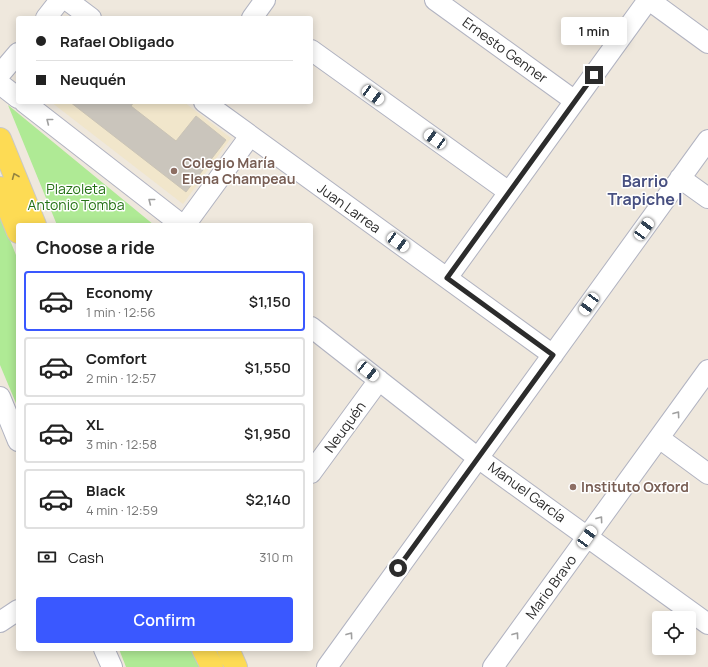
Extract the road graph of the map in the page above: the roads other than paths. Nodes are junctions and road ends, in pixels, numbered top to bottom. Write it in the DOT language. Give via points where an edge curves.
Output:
graph roads {
  1 [pos="60,0"];
  2 [pos="67,0"];
  3 [pos="435,0"];
  4 [pos="648,0"];
  5 [pos="48,16"];
  6 [pos="88,16"];
  7 [pos="708,43"];
  8 [pos="313,51"];
  9 [pos="16,55"];
  10 [pos="0,74"];
  11 [pos="0,84"];
  12 [pos="16,96"];
  13 [pos="575,101"];
  14 [pos="27,104"];
  15 [pos="207,104"];
  16 [pos="250,136"];
  17 [pos="0,139"];
  18 [pos="708,140"];
  19 [pos="680,178"];
  20 [pos="0,188"];
  21 [pos="509,192"];
  22 [pos="708,198"];
  23 [pos="34,223"];
  24 [pos="181,223"];
  25 [pos="185,223"];
  26 [pos="16,227"];
  27 [pos="447,278"];
  28 [pos="313,329"];
  29 [pos="553,355"];
  30 [pos="708,370"];
  31 [pos="379,380"];
  32 [pos="0,397"];
  33 [pos="16,436"];
  34 [pos="659,438"];
  35 [pos="478,458"];
  36 [pos="313,470"];
  37 [pos="708,474"];
  38 [pos="587,537"];
  39 [pos="16,611"];
  40 [pos="0,622"];
  41 [pos="708,624"];
  42 [pos="105,651"];
  43 [pos="204,651"];
  44 [pos="229,651"];
  45 [pos="502,664"];
  46 [pos="112,667"];
  47 [pos="212,667"];
  48 [pos="236,667"];
  49 [pos="327,667"];
  1 -- 5 [label="street"];
  2 -- 6 [label="street"];
  3 -- 13 [label="street, Ernesto Genner"];
  4 -- 7 [label="street"];
  4 -- 13 [label="street"];
  8 -- 21 [label="street"];
  9 -- 10 [label="street"];
  11 -- 12 [label="street"];
  13 -- 21 [label="street"];
  24 -- 14 [label="street, one-way"];
  15 -- 16 [label="street, Juan Larrea"];
  16 -- 25 [label="street"];
  16 -- 27 [label="street, Juan Larrea"];
  23 -- 17 [label="main road, one-way"];
  18 -- 19 [label="street"];
  19 -- 22 [label="street"];
  19 -- 29 [label="street"];
  20 -- 26 [label="main road"];
  21 -- 27 [label="street"];
  27 -- 29 [label="street, Juan Larrea"];
  28 -- 31 [label="street, Manuel García"];
  29 -- 35 [label="street"];
  34 -- 30 [label="street, Mario Bravo, one-way"];
  31 -- 35 [label="street, Manuel García"];
  31 -- 36 [label="street, Neuquén"];
  32 -- 33 [label="street"];
  34 -- 37 [label="street"];
  38 -- 34 [label="street, Mario Bravo, one-way"];
  35 -- 38 [label="street, Manuel García"];
  49 -- 35 [label="street, one-way"];
  38 -- 41 [label="street, Manuel García"];
  45 -- 38 [label="street, Mario Bravo, one-way"];
  39 -- 40 [label="street"];
  42 -- 46 [label="street"];
  43 -- 47 [label="main road"];
  44 -- 48 [label="main road"];
}
